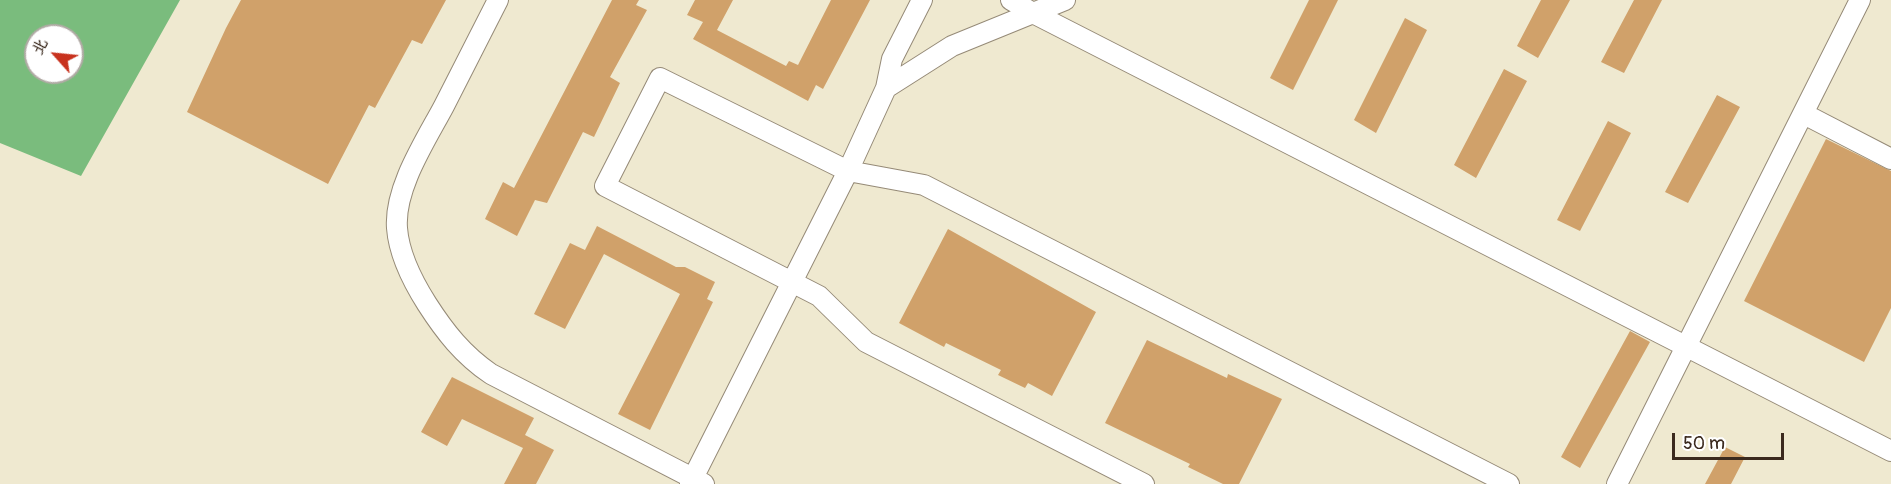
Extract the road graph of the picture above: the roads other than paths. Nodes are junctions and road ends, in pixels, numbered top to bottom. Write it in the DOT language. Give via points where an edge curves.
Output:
graph roads {
  1 [pos="498,0"];
  2 [pos="921,0"];
  3 [pos="1011,0"];
  4 [pos="1065,0"];
  5 [pos="1860,0"];
  6 [pos="1033,14"];
  7 [pos="886,88"];
  8 [pos="1804,114"];
  9 [pos="1891,159"];
  10 [pos="848,171"];
  11 [pos="791,282"];
  12 [pos="1686,346"];
  13 [pos="1891,451"];
  14 [pos="696,482"];
  15 [pos="1144,484"];
  16 [pos="1509,484"];
  17 [pos="1617,484"];
  1 -- 14 [label="lane" via="412,168 399,203 397,228 409,268 445,332 472,361"];
  2 -- 7 [label="lane" via="892,59"];
  3 -- 6 [label="lane"];
  4 -- 6 [label="lane"];
  5 -- 8 [label="lane"];
  6 -- 7 [label="lane" via="952,46"];
  6 -- 12 [label="lane"];
  7 -- 10 [label="lane"];
  8 -- 9 [label="lane"];
  8 -- 12 [label="lane"];
  10 -- 11 [label="lane"];
  10 -- 11 [label="lane" via="660,78 605,186"];
  10 -- 16 [label="lane" via="924,185"];
  11 -- 14 [label="lane"];
  11 -- 15 [label="lane" via="819,296 866,342"];
  12 -- 13 [label="lane"];
  12 -- 17 [label="lane"];
}
